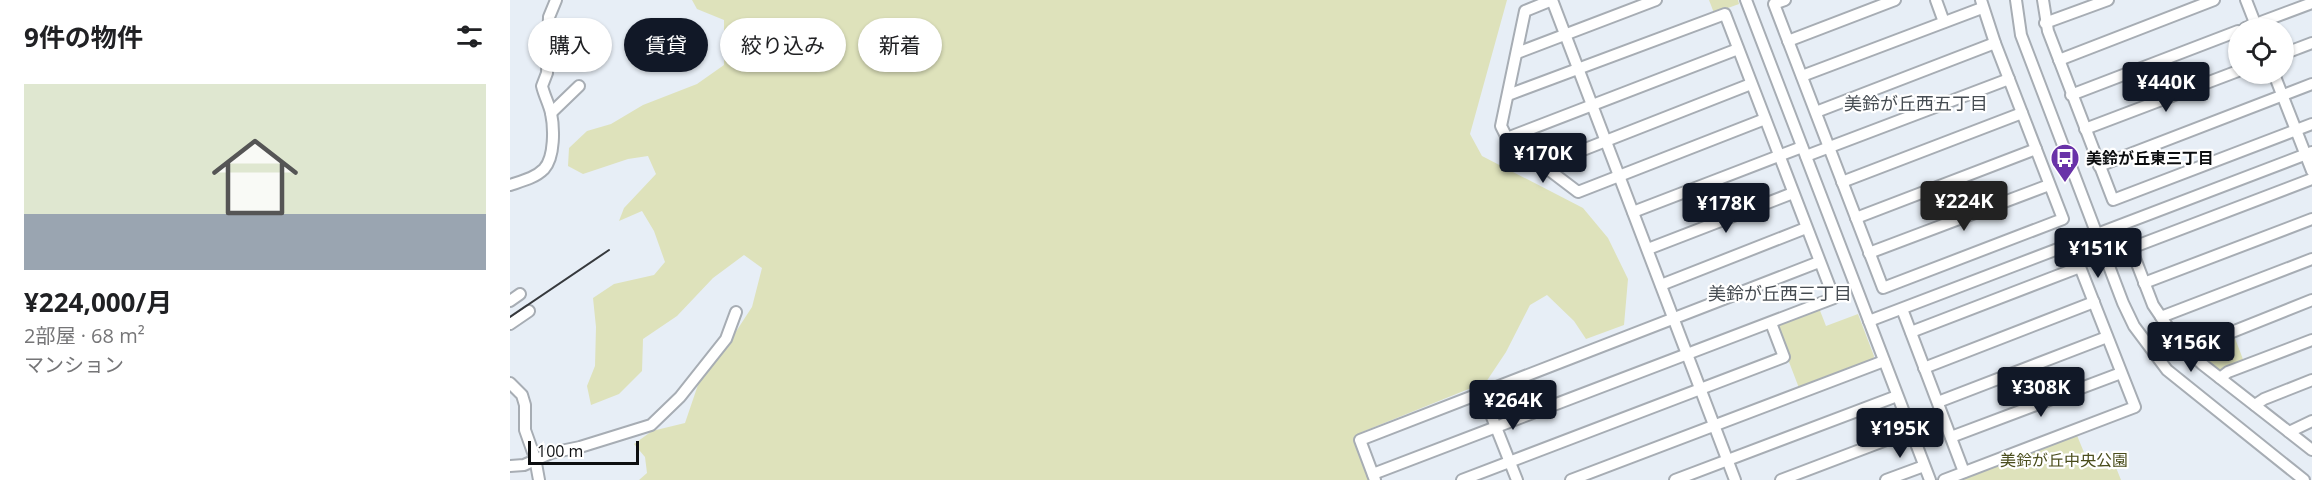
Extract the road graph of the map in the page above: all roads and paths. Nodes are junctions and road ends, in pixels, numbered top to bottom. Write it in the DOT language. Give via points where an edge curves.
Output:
graph roads {
  1 [pos="555,0"];
  2 [pos="1552,0"];
  3 [pos="1656,0"];
  4 [pos="1746,0"];
  5 [pos="1785,0"];
  6 [pos="1895,0"];
  7 [pos="1936,0"];
  8 [pos="2016,0"];
  9 [pos="2043,0"];
  10 [pos="2108,0"];
  11 [pos="2214,0"];
  12 [pos="2246,0"];
  13 [pos="2312,3"];
  14 [pos="1982,4"];
  15 [pos="2253,18"];
  16 [pos="2275,18"];
  17 [pos="1944,22"];
  18 [pos="2045,23"];
  19 [pos="1566,34"];
  20 [pos="2228,35"];
  21 [pos="1788,41"];
  22 [pos="1995,43"];
  23 [pos="2312,43"];
  24 [pos="1738,49"];
  25 [pos="2294,50"];
  26 [pos="1517,53"];
  27 [pos="2059,60"];
  28 [pos="1579,69"];
  29 [pos="2228,75"];
  30 [pos="1802,76"];
  31 [pos="2009,79"];
  32 [pos="1752,84"];
  33 [pos="2278,84"];
  34 [pos="2312,84"];
  35 [pos="579,86"];
  36 [pos="2072,95"];
  37 [pos="2283,95"];
  38 [pos="1508,96"];
  39 [pos="1592,105"];
  40 [pos="1816,112"];
  41 [pos="551,113"];
  42 [pos="2022,113"];
  43 [pos="1765,119"];
  44 [pos="2312,124"];
  45 [pos="2085,129"];
  46 [pos="2296,130"];
  47 [pos="1506,138"];
  48 [pos="1606,140"];
  49 [pos="1829,147"];
  50 [pos="2036,149"];
  51 [pos="1804,152"];
  52 [pos="2309,153"];
  53 [pos="1779,156"];
  54 [pos="1542,166"];
  55 [pos="2099,166"];
  56 [pos="2312,171"];
  57 [pos="1620,175"];
  58 [pos="2312,178"];
  59 [pos="1842,182"];
  60 [pos="2049,184"];
  61 [pos="510,185"];
  62 [pos="1793,194"];
  63 [pos="1634,212"];
  64 [pos="1856,218"];
  65 [pos="2312,219"];
  66 [pos="1806,228"];
  67 [pos="2096,233"];
  68 [pos="1648,249"];
  69 [pos="1869,253"];
  70 [pos="2312,259"];
  71 [pos="1820,262"];
  72 [pos="2144,283"];
  73 [pos="1661,285"];
  74 [pos="520,294"];
  75 [pos="2312,300"];
  76 [pos="510,301"];
  77 [pos="2094,302"];
  78 [pos="1902,309"];
  79 [pos="529,311"];
  80 [pos="736,312"];
  81 [pos="2161,317"];
  82 [pos="1674,319"];
  83 [pos="1869,321"];
  84 [pos="1771,323"];
  85 [pos="510,324"];
  86 [pos="1911,332"];
  87 [pos="2107,337"];
  88 [pos="2312,340"];
  89 [pos="2187,350"];
  90 [pos="1688,354"];
  91 [pos="1884,361"];
  92 [pos="1924,368"];
  93 [pos="2121,373"];
  94 [pos="2220,378"];
  95 [pos="2312,380"];
  96 [pos="510,383"];
  97 [pos="1701,390"];
  98 [pos="1482,392"];
  99 [pos="1897,396"];
  100 [pos="1938,402"];
  101 [pos="2255,405"];
  102 [pos="2312,421"];
  103 [pos="1715,426"];
  104 [pos="1496,427"];
  105 [pos="1910,431"];
  106 [pos="2289,432"];
  107 [pos="1951,437"];
  108 [pos="2312,450"];
  109 [pos="535,458"];
  110 [pos="1728,460"];
  111 [pos="1510,462"];
  112 [pos="1924,465"];
  113 [pos="510,466"];
  114 [pos="1964,472"];
  115 [pos="1374,477"];
  116 [pos="2301,479"];
  117 [pos="539,480"];
  118 [pos="1462,480"];
  119 [pos="1517,480"];
  120 [pos="1571,480"];
  121 [pos="1675,480"];
  122 [pos="1736,480"];
  123 [pos="1781,480"];
  124 [pos="1886,480"];
  125 [pos="1929,480"];
  126 [pos="1944,480"];
  1 -- 41 [label="street" via="549,18 548,73 542,86"];
  2 -- 19 [label="street"];
  2 -- 26 [label="street" via="1525,11"];
  3 -- 19 [label="street"];
  4 -- 51 [label="street"];
  5 -- 21 [label="street" via="1774,4"];
  6 -- 21 [label="street"];
  7 -- 17 [label="street"];
  8 -- 67 [label="street" via="2021,35"];
  9 -- 18 [label="street"];
  10 -- 18 [label="street"];
  11 -- 27 [label="street"];
  12 -- 15 [label="street"];
  13 -- 16 [label="street"];
  14 -- 17 [label="street"];
  14 -- 22 [label="street"];
  17 -- 30 [label="street"];
  18 -- 27 [label="street"];
  19 -- 26 [label="street"];
  19 -- 28 [label="street"];
  20 -- 36 [label="street"];
  21 -- 30 [label="street"];
  22 -- 31 [label="street"];
  22 -- 40 [label="street"];
  23 -- 25 [label="street"];
  24 -- 28 [label="street" via="1725,14"];
  24 -- 32 [label="street"];
  24 -- 39 [label="street"];
  26 -- 38 [label="street"];
  27 -- 36 [label="street"];
  28 -- 38 [label="street"];
  28 -- 39 [label="street"];
  29 -- 45 [label="street"];
  30 -- 40 [label="street"];
  31 -- 42 [label="street"];
  31 -- 49 [label="street"];
  32 -- 43 [label="street"];
  32 -- 48 [label="street"];
  33 -- 37 [label="street"];
  34 -- 37 [label="street"];
  35 -- 41 [label="street"];
  36 -- 45 [label="street"];
  37 -- 46 [label="street"];
  37 -- 55 [label="street"];
  38 -- 47 [label="street" via="1502,126"];
  39 -- 47 [label="street"];
  39 -- 48 [label="street"];
  40 -- 49 [label="street"];
  41 -- 61 [label="street" via="549,161 530,178"];
  42 -- 50 [label="street"];
  42 -- 59 [label="street"];
  43 -- 53 [label="street"];
  43 -- 57 [label="street"];
  44 -- 46 [label="street"];
  45 -- 55 [label="street"];
  46 -- 52 [label="street"];
  46 -- 55 [label="street" via="2113,200"];
  47 -- 54 [label="street"];
  48 -- 54 [label="street"];
  48 -- 57 [label="street"];
  49 -- 51 [label="street"];
  49 -- 59 [label="street"];
  50 -- 60 [label="street"];
  50 -- 64 [label="street"];
  51 -- 53 [label="street"];
  51 -- 83 [label="street"];
  52 -- 56 [label="street"];
  52 -- 67 [label="street"];
  53 -- 62 [label="street"];
  53 -- 63 [label="street"];
  54 -- 57 [label="street" via="1578,192"];
  57 -- 63 [label="street"];
  58 -- 72 [label="street" via="2131,248"];
  59 -- 64 [label="street"];
  60 -- 69 [label="street"];
  60 -- 69 [label="street" via="2063,219 1883,288"];
  62 -- 66 [label="street"];
  62 -- 68 [label="street"];
  63 -- 68 [label="street"];
  64 -- 69 [label="street"];
  65 -- 72 [label="street"];
  66 -- 71 [label="street"];
  66 -- 73 [label="street"];
  67 -- 78 [label="street"];
  67 -- 116 [label="street" via="2134,326 2167,370"];
  68 -- 73 [label="street"];
  70 -- 81 [label="street"];
  71 -- 82 [label="street"];
  71 -- 84 [label="street" via="1834,298"];
  72 -- 81 [label="street"];
  73 -- 82 [label="street"];
  74 -- 76 [label="street"];
  75 -- 89 [label="street"];
  77 -- 86 [label="street" via="2080,267"];
  77 -- 87 [label="street"];
  77 -- 92 [label="street"];
  78 -- 83 [label="street"];
  78 -- 86 [label="street"];
  79 -- 85 [label="street"];
  80 -- 109 [label="street" via="726,339 680,397 651,425"];
  81 -- 89 [label="street"];
  82 -- 90 [label="street"];
  82 -- 98 [label="street"];
  83 -- 91 [label="street"];
  84 -- 90 [label="street"];
  84 -- 97 [label="street" via="1784,357"];
  86 -- 92 [label="street"];
  87 -- 93 [label="street"];
  87 -- 100 [label="street"];
  88 -- 94 [label="street"];
  89 -- 94 [label="street"];
  90 -- 97 [label="street"];
  90 -- 104 [label="street"];
  91 -- 99 [label="street"];
  91 -- 103 [label="street"];
  92 -- 100 [label="street"];
  93 -- 107 [label="street"];
  93 -- 114 [label="street" via="2135,407"];
  94 -- 101 [label="street"];
  95 -- 101 [label="street"];
  96 -- 109 [label="street" via="522,395 525,430"];
  97 -- 103 [label="street"];
  97 -- 111 [label="street"];
  98 -- 104 [label="street"];
  98 -- 115 [label="street" via="1360,440"];
  99 -- 105 [label="street"];
  99 -- 110 [label="street"];
  100 -- 107 [label="street"];
  101 -- 106 [label="street"];
  102 -- 106 [label="street"];
  103 -- 110 [label="street"];
  103 -- 120 [label="street"];
  104 -- 111 [label="street"];
  104 -- 115 [label="street"];
  105 -- 112 [label="street"];
  105 -- 123 [label="street"];
  106 -- 108 [label="street"];
  107 -- 114 [label="street"];
  109 -- 113 [label="street" via="524,465"];
  109 -- 117 [label="street"];
  110 -- 121 [label="street"];
  110 -- 122 [label="street"];
  111 -- 118 [label="street"];
  111 -- 119 [label="street"];
  112 -- 124 [label="street"];
  112 -- 125 [label="street"];
  114 -- 126 [label="street"];
}
